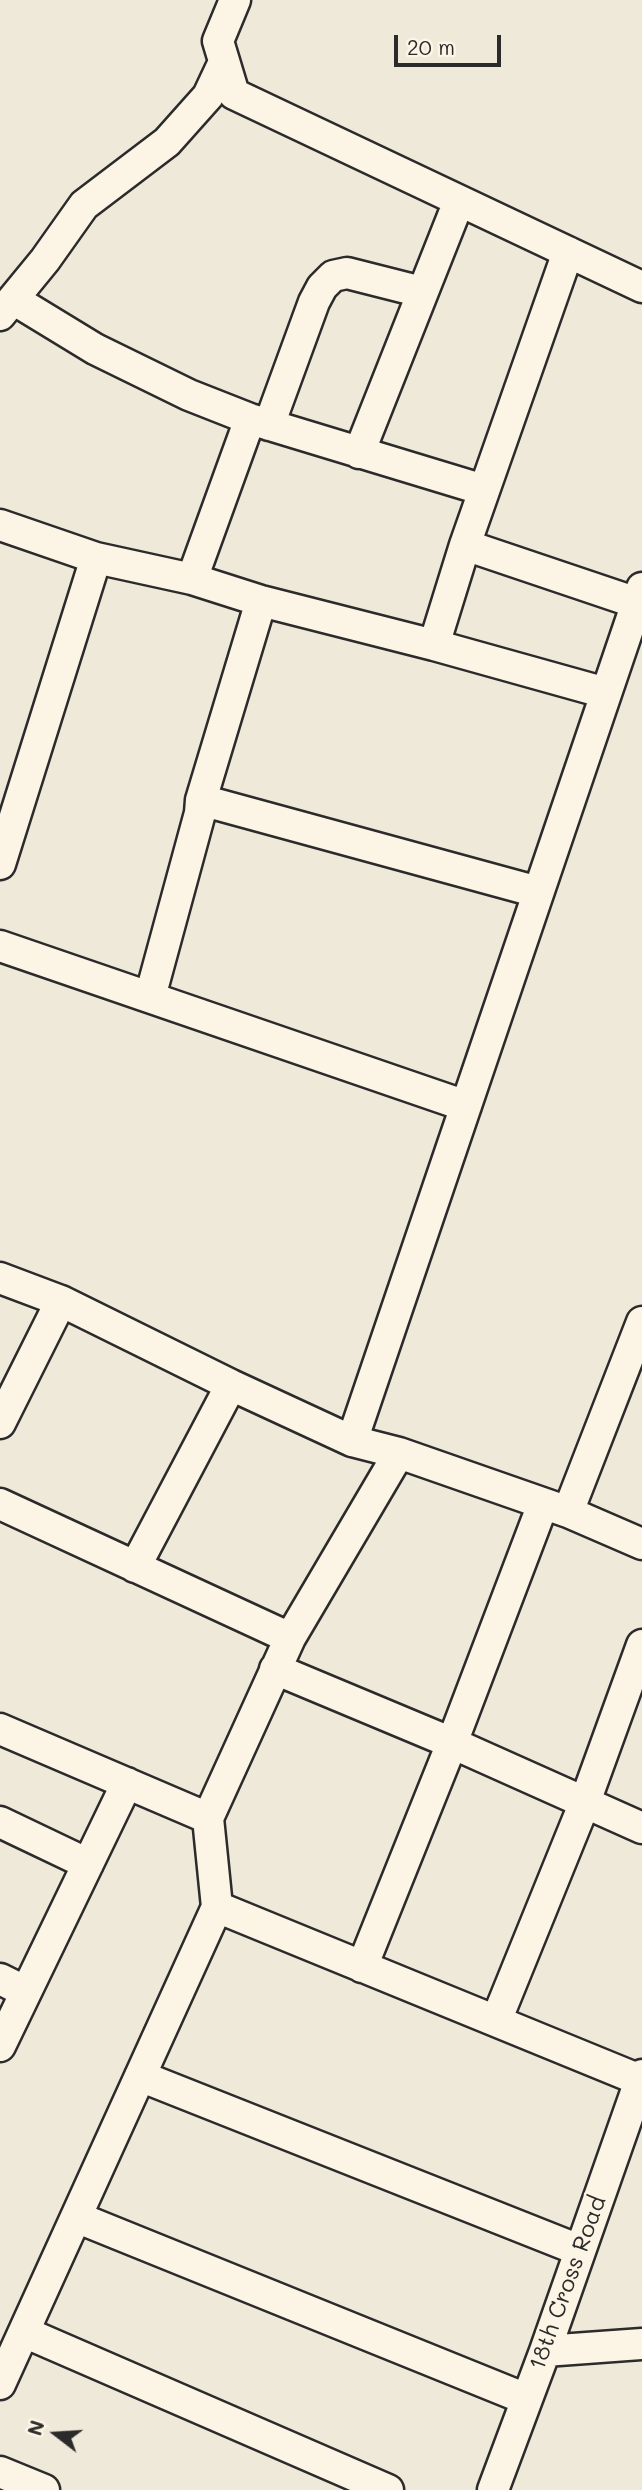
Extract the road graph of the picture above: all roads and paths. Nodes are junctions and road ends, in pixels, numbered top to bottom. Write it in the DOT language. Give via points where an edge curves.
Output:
graph roads {
  1 [pos="235,0"];
  2 [pos="221,95"];
  3 [pos="459,201"];
  4 [pos="568,252"];
  5 [pos="642,287"];
  6 [pos="422,292"];
  7 [pos="7,307"];
  8 [pos="259,422"];
  9 [pos="359,453"];
  10 [pos="484,490"];
  11 [pos="0,525"];
  12 [pos="465,545"];
  13 [pos="96,558"];
  14 [pos="192,579"];
  15 [pos="639,595"];
  16 [pos="261,601"];
  17 [pos="433,645"];
  18 [pos="606,693"];
  19 [pos="201,800"];
  20 [pos="0,864"];
  21 [pos="538,892"];
  22 [pos="0,946"];
  23 [pos="150,998"];
  24 [pos="466,1106"];
  25 [pos="0,1278"];
  26 [pos="61,1301"];
  27 [pos="642,1322"];
  28 [pos="231,1385"];
  29 [pos="0,1423"];
  30 [pos="352,1441"];
  31 [pos="399,1453"];
  32 [pos="0,1504"];
  33 [pos="556,1508"];
  34 [pos="642,1544"];
  35 [pos="135,1567"];
  36 [pos="290,1638"];
  37 [pos="642,1644"];
  38 [pos="275,1669"];
  39 [pos="0,1729"];
  40 [pos="452,1744"];
  41 [pos="127,1783"];
  42 [pos="585,1802"];
  43 [pos="208,1818"];
  44 [pos="0,1822"];
  45 [pos="642,1828"];
  46 [pos="88,1864"];
  47 [pos="217,1907"];
  48 [pos="362,1967"];
  49 [pos="13,1985"];
  50 [pos="496,2021"];
  51 [pos="0,2046"];
  52 [pos="140,2076"];
  53 [pos="641,2078"];
  54 [pos="631,2135"];
  55 [pos="76,2217"];
  56 [pos="579,2250"];
  57 [pos="24,2332"];
  58 [pos="642,2344"];
  59 [pos="545,2351"];
  60 [pos="0,2384"];
  61 [pos="526,2399"];
  62 [pos="0,2472"];
  63 [pos="44,2490"];
  64 [pos="388,2490"];
  65 [pos="493,2490"];
  1 -- 2 [label="street" via="218,41 224,62"];
  2 -- 3 [label="street"];
  2 -- 7 [label="street" via="84,205"];
  3 -- 4 [label="street"];
  3 -- 6 [label="street"];
  4 -- 5 [label="street"];
  4 -- 10 [label="street"];
  6 -- 8 [label="street" via="347,273 333,276 314,302"];
  6 -- 9 [label="street"];
  7 -- 8 [label="street" via="188,395"];
  8 -- 9 [label="street"];
  8 -- 14 [label="street"];
  9 -- 10 [label="street"];
  10 -- 12 [label="street"];
  11 -- 13 [label="street"];
  12 -- 15 [label="street"];
  12 -- 17 [label="street"];
  13 -- 14 [label="street"];
  13 -- 20 [label="street"];
  14 -- 16 [label="street"];
  15 -- 18 [label="street"];
  16 -- 17 [label="street"];
  16 -- 19 [label="street"];
  17 -- 18 [label="street"];
  18 -- 21 [label="street"];
  19 -- 21 [label="street"];
  19 -- 23 [label="street"];
  21 -- 24 [label="street"];
  22 -- 23 [label="street"];
  23 -- 24 [label="street"];
  24 -- 30 [label="street"];
  25 -- 26 [label="street"];
  26 -- 28 [label="street"];
  26 -- 29 [label="street"];
  27 -- 33 [label="street"];
  28 -- 30 [label="street"];
  28 -- 35 [label="street"];
  30 -- 31 [label="street"];
  31 -- 33 [label="street"];
  31 -- 36 [label="street"];
  32 -- 35 [label="street"];
  33 -- 34 [label="street"];
  33 -- 40 [label="street"];
  35 -- 36 [label="street"];
  36 -- 38 [label="street"];
  37 -- 42 [label="street"];
  38 -- 40 [label="street"];
  38 -- 43 [label="street"];
  39 -- 41 [label="street"];
  40 -- 42 [label="street"];
  40 -- 48 [label="street"];
  41 -- 43 [label="street"];
  41 -- 46 [label="street"];
  42 -- 45 [label="street"];
  42 -- 50 [label="street"];
  43 -- 47 [label="street"];
  44 -- 46 [label="street"];
  46 -- 49 [label="street"];
  47 -- 48 [label="street"];
  47 -- 52 [label="street"];
  48 -- 50 [label="street"];
  49 -- 51 [label="street"];
  50 -- 53 [label="street"];
  52 -- 55 [label="street"];
  52 -- 56 [label="street"];
  53 -- 54 [label="street, 18th Cross Road"];
  54 -- 56 [label="street, 18th Cross Road"];
  55 -- 57 [label="street"];
  55 -- 61 [label="street"];
  56 -- 59 [label="street, 18th Cross Road"];
  57 -- 60 [label="street"];
  57 -- 64 [label="street"];
  58 -- 59 [label="street"];
  59 -- 61 [label="street, 18th Cross Road"];
  61 -- 65 [label="street, 18th Cross Road"];
  62 -- 63 [label="street"];
}
